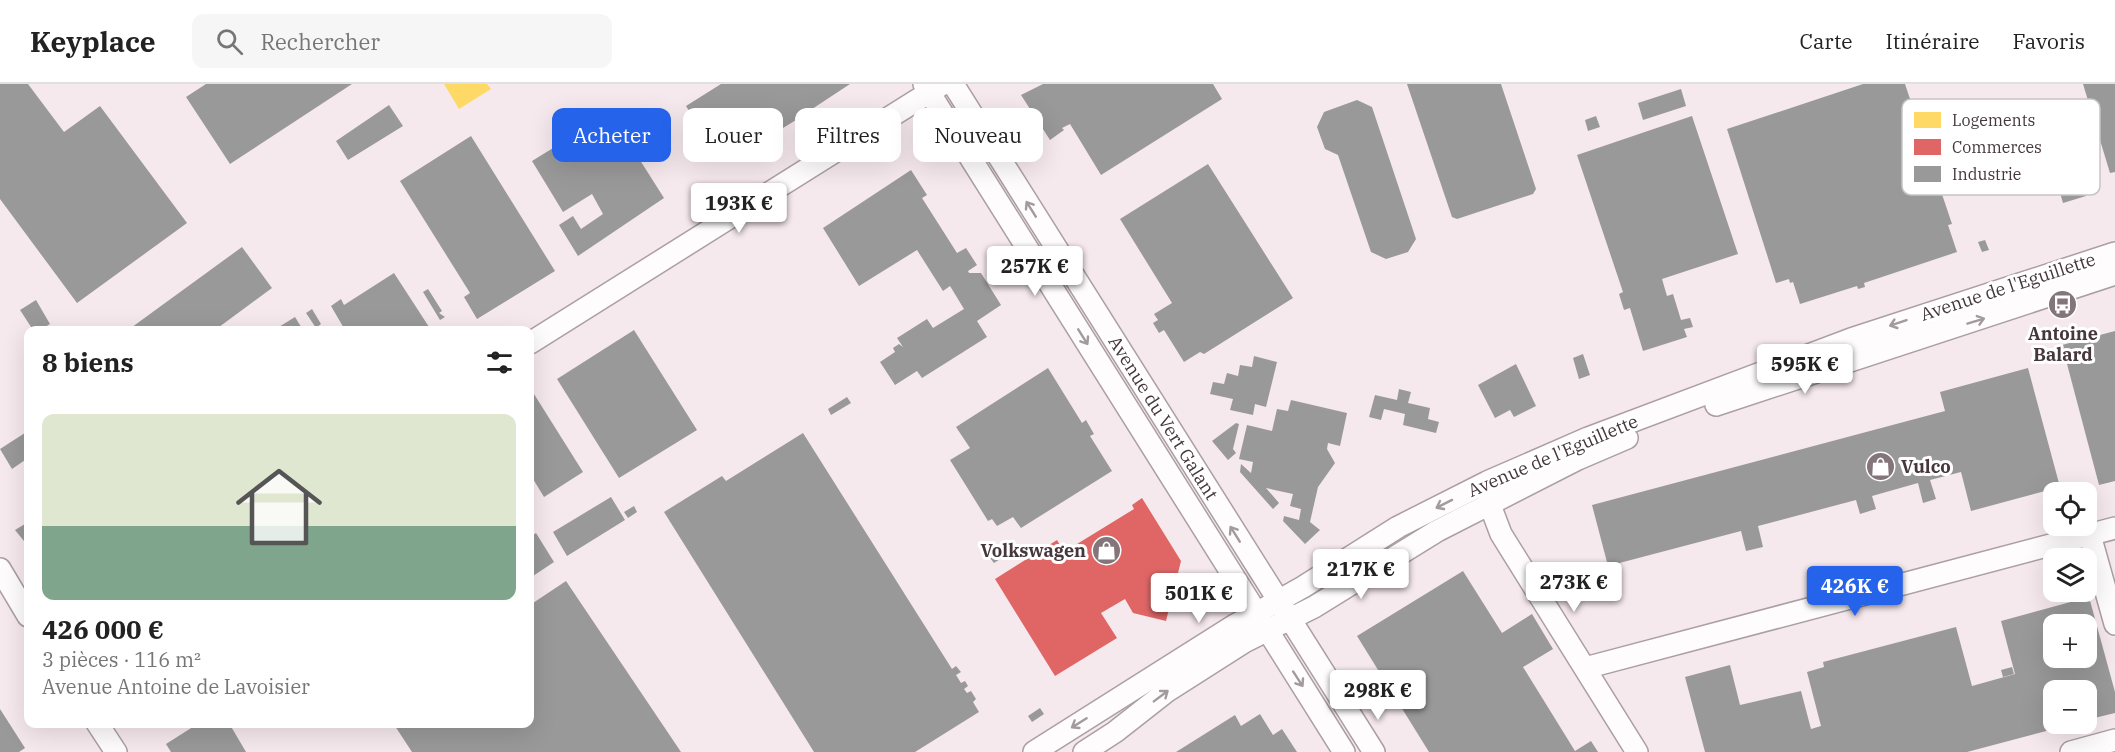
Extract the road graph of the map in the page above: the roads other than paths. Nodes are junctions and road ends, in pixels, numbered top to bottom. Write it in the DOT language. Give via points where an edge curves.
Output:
graph roads {
  1 [pos="953,84"];
  2 [pos="932,87"];
  3 [pos="2115,253"];
  4 [pos="2115,274"];
  5 [pos="534,340"];
  6 [pos="1487,482"];
  7 [pos="1490,505"];
  8 [pos="2115,528"];
  9 [pos="2097,533"];
  10 [pos="2086,536"];
  11 [pos="2090,536"];
  12 [pos="0,569"];
  13 [pos="1278,602"];
  14 [pos="24,605"];
  15 [pos="1289,620"];
  16 [pos="1260,622"];
  17 [pos="2115,624"];
  18 [pos="1585,668"];
  19 [pos="100,728"];
  20 [pos="2115,740"];
  21 [pos="116,752"];
  22 [pos="1034,752"];
  23 [pos="1084,752"];
  24 [pos="1344,752"];
  25 [pos="1374,752"];
  26 [pos="1637,752"];
  27 [pos="2071,752"];
  13 -- 1 [label="street, Avenue du Vert Galant, one-way"];
  2 -- 5 [label="street"];
  2 -- 16 [label="street, Avenue du Vert Galant, one-way"];
  3 -- 6 [label="street, Avenue de l'Eguillette, one-way" via="1851,339 1588,438"];
  7 -- 4 [label="street, Avenue de l'Eguillette, one-way" via="1578,459 1655,427"];
  6 -- 7 [label="street"];
  6 -- 13 [label="street, Avenue de l'Eguillette, one-way" via="1398,527"];
  7 -- 15 [label="street, Avenue de l'Eguillette" via="1437,531"];
  7 -- 18 [label="street" via="1501,534"];
  8 -- 9 [label="street"];
  10 -- 18 [label="street"];
  11 -- 17 [label="street"];
  12 -- 14 [label="street"];
  13 -- 15 [label="street, Avenue du Vert Galant"];
  13 -- 16 [label="street, Avenue de l'Eguillette"];
  15 -- 16 [label="street, Avenue de l'Eguillette"];
  15 -- 25 [label="street, Avenue du Vert Galant"];
  16 -- 22 [label="street, Avenue de l'Eguillette, one-way"];
  23 -- 16 [label="street, Avenue de l'Eguillette, one-way"];
  16 -- 24 [label="street, Avenue du Vert Galant, one-way"];
  18 -- 26 [label="street"];
  19 -- 21 [label="street"];
  20 -- 27 [label="street"];
}
